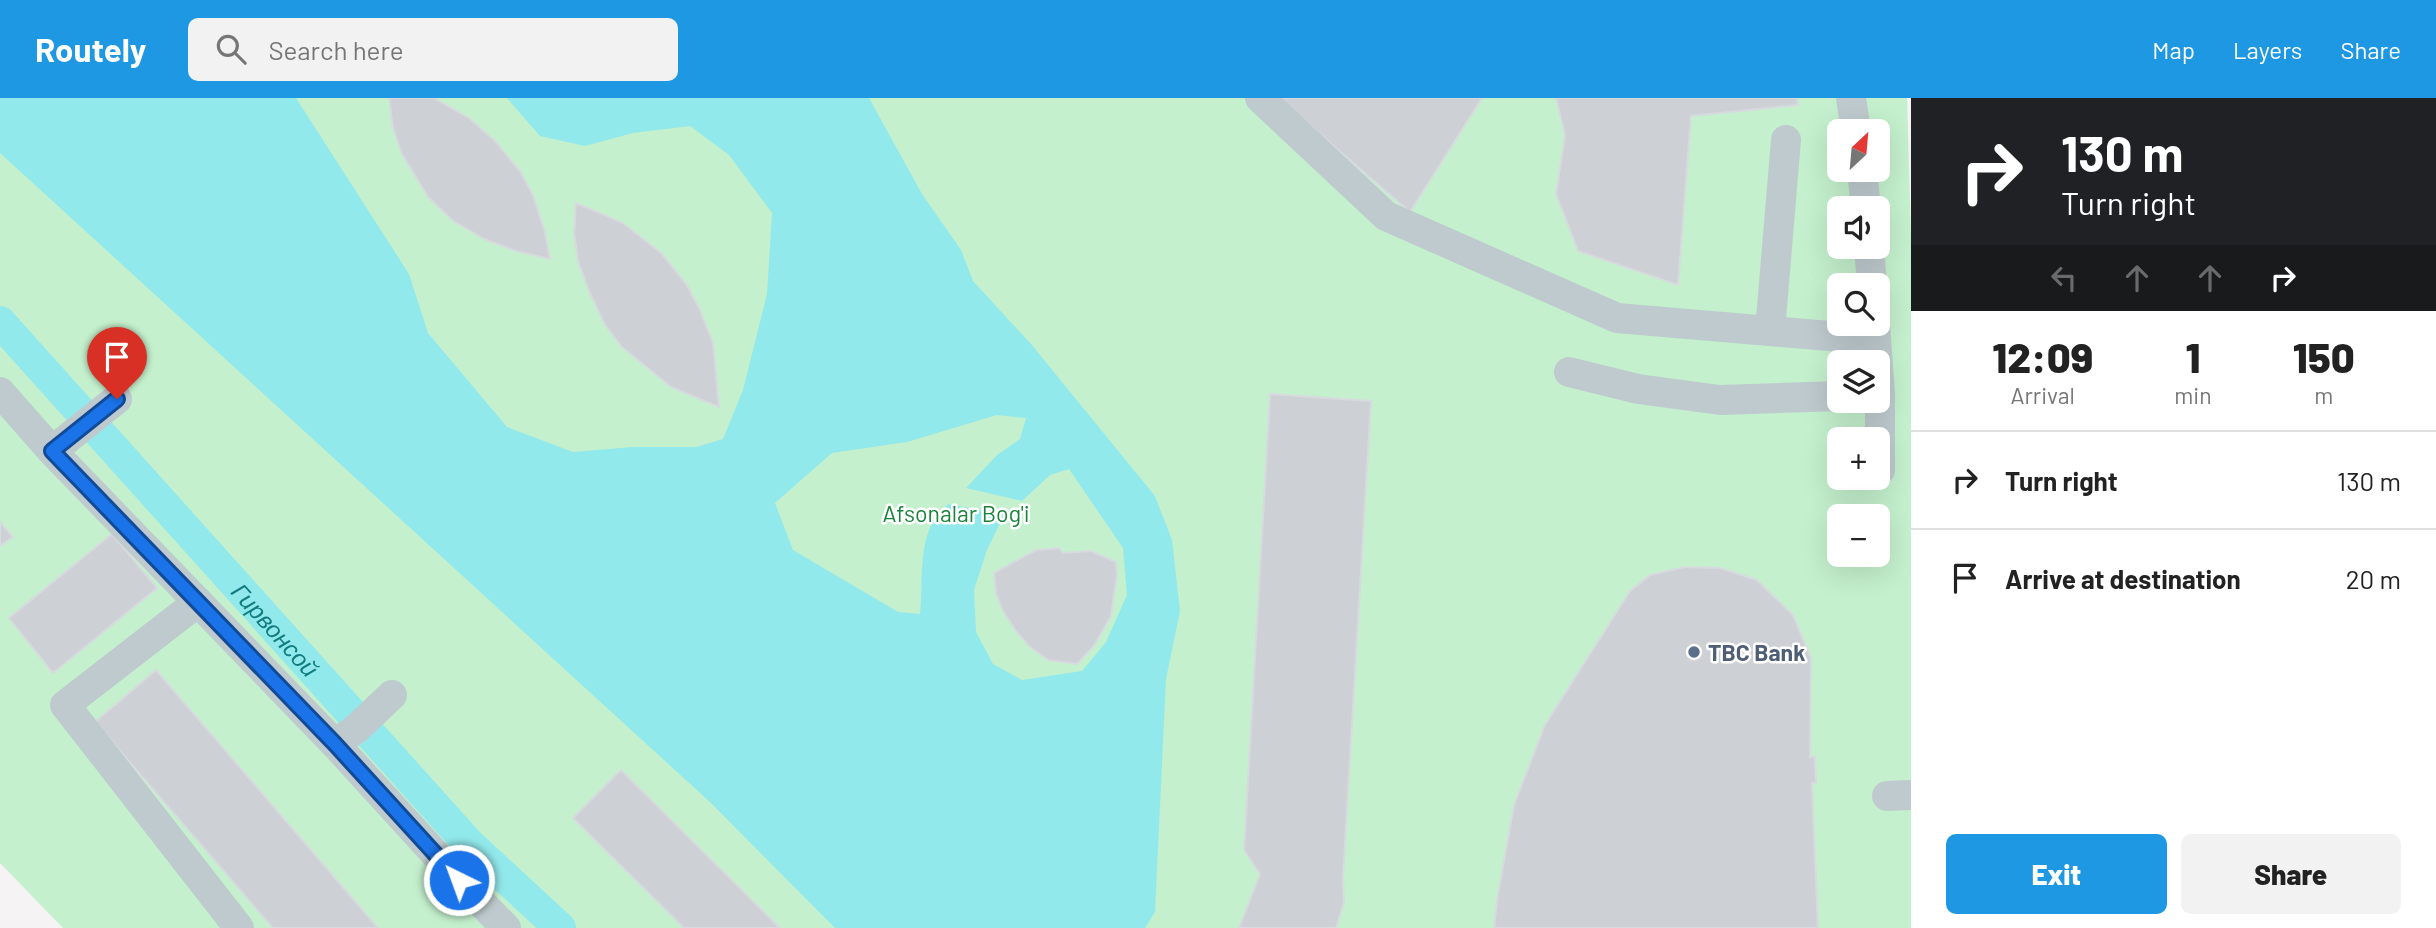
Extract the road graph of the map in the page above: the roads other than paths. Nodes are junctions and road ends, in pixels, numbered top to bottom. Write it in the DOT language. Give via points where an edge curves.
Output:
graph roads {
  1 [pos="1260,98"];
  2 [pos="1851,98"];
  3 [pos="1854,119"];
  4 [pos="1786,140"];
  5 [pos="1770,331"];
  6 [pos="1827,332"];
  7 [pos="1569,372"];
  8 [pos="0,392"];
  9 [pos="1827,396"];
  10 [pos="117,399"];
  11 [pos="52,451"];
  12 [pos="198,602"];
  13 [pos="386,700"];
  14 [pos="345,736"];
  15 [pos="239,928"];
  16 [pos="506,928"];
  1 -- 5 [label="lane" via="1386,216 1617,318"];
  2 -- 3 [label="lane"];
  4 -- 5 [label="lane"];
  5 -- 6 [label="lane"];
  7 -- 9 [label="lane" via="1720,400"];
  8 -- 11 [label="lane"];
  10 -- 11 [label="lane"];
  11 -- 12 [label="lane"];
  12 -- 14 [label="lane"];
  12 -- 15 [label="lane" via="65,705"];
  13 -- 14 [label="lane"];
  14 -- 16 [label="lane" via="459,880"];
}
